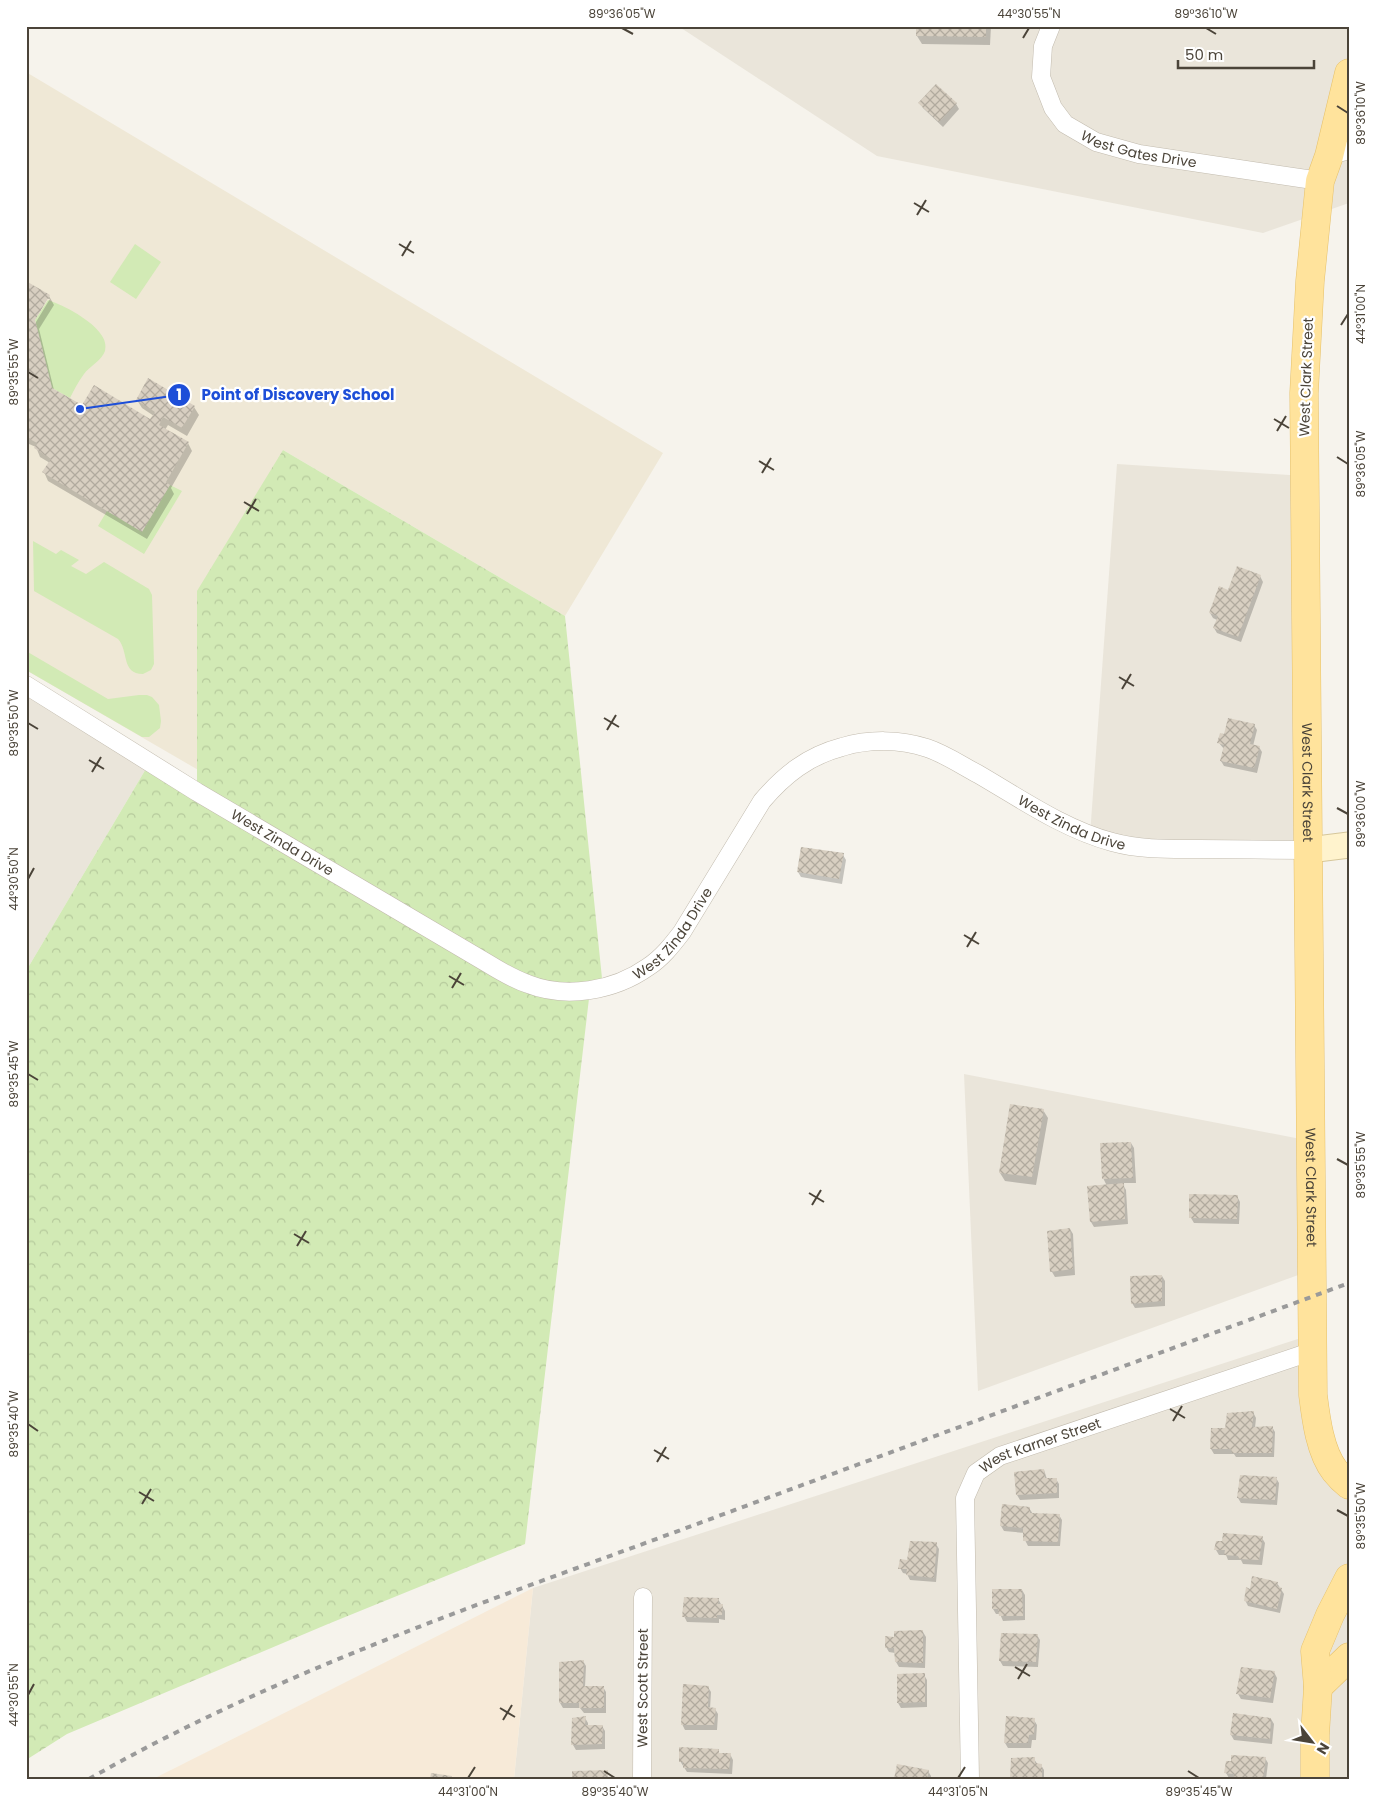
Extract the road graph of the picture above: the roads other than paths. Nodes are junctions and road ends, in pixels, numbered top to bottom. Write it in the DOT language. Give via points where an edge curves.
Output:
graph roads {
  1 [pos="1051,26"];
  2 [pos="1349,74"];
  3 [pos="1333,162"];
  4 [pos="26,685"];
  5 [pos="1349,845"];
  6 [pos="1309,850"];
  7 [pos="1313,1351"];
  8 [pos="1349,1485"];
  9 [pos="1349,1578"];
  10 [pos="643,1597"];
  11 [pos="1349,1657"];
  12 [pos="1318,1687"];
  13 [pos="642,1779"];
  14 [pos="970,1779"];
  15 [pos="1315,1779"];
  1 -- 3 [label="street, West Gates Drive" via="1043,46 1041,77 1053,108 1066,124 1096,142 1139,154"];
  2 -- 3 [label="main road, West Clark Street"];
  3 -- 6 [label="main road, West Clark Street" via="1310,281 1304,393"];
  4 -- 6 [label="street, West Zinda Drive" via="197,792 487,964 529,985 553,990 603,988 648,967 682,932 762,801 778,783 818,754 854,743 895,742 927,748 1056,820 1114,843 1151,848"];
  5 -- 6 [label="street"];
  6 -- 7 [label="main road, West Clark Street"];
  7 -- 8 [label="main road, West Clark Street" via="1316,1423 1334,1470"];
  7 -- 14 [label="street, West Karner Street" via="1000,1456 976,1473 965,1498"];
  9 -- 12 [label="main road" via="1315,1651"];
  10 -- 13 [label="street, West Scott Street"];
  11 -- 12 [label="main road"];
  12 -- 15 [label="main road"];
}
